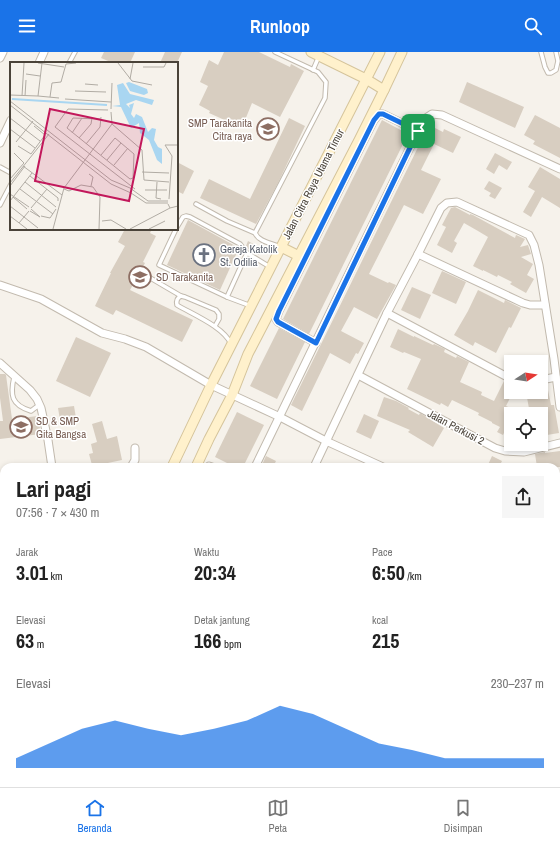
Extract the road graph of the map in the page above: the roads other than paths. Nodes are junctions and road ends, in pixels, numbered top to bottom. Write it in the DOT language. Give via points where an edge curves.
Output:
graph roads {
  1 [pos="3,52"];
  2 [pos="44,52"];
  3 [pos="74,52"];
  4 [pos="275,52"];
  5 [pos="380,52"];
  6 [pos="402,52"];
  7 [pos="541,52"];
  8 [pos="556,52"];
  9 [pos="315,54"];
  10 [pos="0,58"];
  11 [pos="39,62"];
  12 [pos="69,62"];
  13 [pos="313,70"];
  14 [pos="366,79"];
  15 [pos="384,90"];
  16 [pos="10,122"];
  17 [pos="418,131"];
  18 [pos="0,143"];
  19 [pos="0,167"];
  20 [pos="560,169"];
  21 [pos="10,172"];
  22 [pos="10,186"];
  23 [pos="196,204"];
  24 [pos="0,205"];
  25 [pos="178,226"];
  26 [pos="176,230"];
  27 [pos="255,233"];
  28 [pos="281,247"];
  29 [pos="247,253"];
  30 [pos="418,254"];
  31 [pos="299,256"];
  32 [pos="270,267"];
  33 [pos="147,276"];
  34 [pos="0,285"];
  35 [pos="181,296"];
  36 [pos="226,297"];
  37 [pos="545,305"];
  38 [pos="252,307"];
  39 [pos="387,313"];
  40 [pos="215,326"];
  41 [pos="316,343"];
  42 [pos="231,346"];
  43 [pos="557,358"];
  44 [pos="0,363"];
  45 [pos="358,375"];
  46 [pos="504,375"];
  47 [pos="14,376"];
  48 [pos="556,377"];
  49 [pos="548,379"];
  50 [pos="211,385"];
  51 [pos="232,395"];
  52 [pos="40,404"];
  53 [pos="560,407"];
  54 [pos="280,417"];
  55 [pos="326,441"];
  56 [pos="560,443"];
  57 [pos="135,448"];
  58 [pos="51,463"];
  59 [pos="133,463"];
  60 [pos="174,463"];
  61 [pos="198,463"];
  62 [pos="257,463"];
  63 [pos="316,463"];
  64 [pos="374,463"];
  1 -- 10 [label="street"];
  2 -- 11 [label="street"];
  3 -- 12 [label="lane"];
  4 -- 13 [label="lane"];
  5 -- 14 [label="main road, Jalan Citra Raya Utama Timur"];
  6 -- 15 [label="main road, Jalan Citra Raya Utama Timur"];
  7 -- 8 [label="lane" via="545,67 548,73 551,73 556,70 558,62"];
  9 -- 13 [label="lane"];
  9 -- 14 [label="main road"];
  13 -- 27 [label="lane" via="326,82 325,98"];
  14 -- 15 [label="main road"];
  14 -- 28 [label="main road, Jalan Citra Raya Utama Timur"];
  15 -- 31 [label="main road, Jalan Citra Raya Utama Timur"];
  16 -- 18 [label="street"];
  17 -- 20 [label="street" via="426,118 432,114 442,115"];
  17 -- 41 [label="street"];
  17 -- 41 [label="street" via="383,114 379,114 374,120 279,311 276,319 278,322"];
  19 -- 21 [label="lane"];
  22 -- 24 [label="lane"];
  23 -- 27 [label="lane"];
  25 -- 29 [label="lane" via="186,216 240,244"];
  26 -- 36 [label="lane" via="159,265"];
  27 -- 28 [label="lane" via="261,240"];
  28 -- 31 [label="main road"];
  28 -- 32 [label="main road, Jalan Citra Raya Utama Timur"];
  29 -- 32 [label="lane"];
  29 -- 36 [label="lane"];
  30 -- 37 [label="street" via="523,303"];
  30 -- 37 [label="street" via="441,208 447,203 457,202 529,235 539,265"];
  30 -- 39 [label="street"];
  31 -- 51 [label="main road, Jalan Citra Raya Utama Timur" via="248,354"];
  32 -- 38 [label="main road, Jalan Citra Raya Utama Timur"];
  33 -- 35 [label="lane"];
  34 -- 50 [label="street" via="41,299 102,333 146,347"];
  35 -- 40 [label="lane" via="176,302 177,305"];
  35 -- 40 [label="lane" via="216,310 219,319"];
  36 -- 38 [label="lane"];
  37 -- 43 [label="street"];
  38 -- 42 [label="main road, Jalan Citra Raya Utama Timur"];
  39 -- 45 [label="street"];
  39 -- 46 [label="street"];
  40 -- 42 [label="lane" via="229,340"];
  41 -- 54 [label="street"];
  42 -- 50 [label="main road, Jalan Citra Raya Utama Timur"];
  43 -- 48 [label="street"];
  44 -- 47 [label="street"];
  45 -- 55 [label="street"];
  45 -- 56 [label="street, Jalan Perkusi 2" via="495,448 524,452"];
  47 -- 52 [label="street" via="34,394"];
  47 -- 52 [label="lane" via="12,394 15,403 22,409 31,411"];
  48 -- 49 [label="street"];
  48 -- 53 [label="street"];
  50 -- 51 [label="street"];
  50 -- 60 [label="main road, Jalan Citra Raya Utama Timur"];
  51 -- 54 [label="street"];
  51 -- 61 [label="main road, Jalan Citra Raya Utama Timur"];
  52 -- 58 [label="street"];
  54 -- 55 [label="street"];
  54 -- 62 [label="street"];
  55 -- 63 [label="street"];
  55 -- 64 [label="street"];
  57 -- 59 [label="street"];
}
